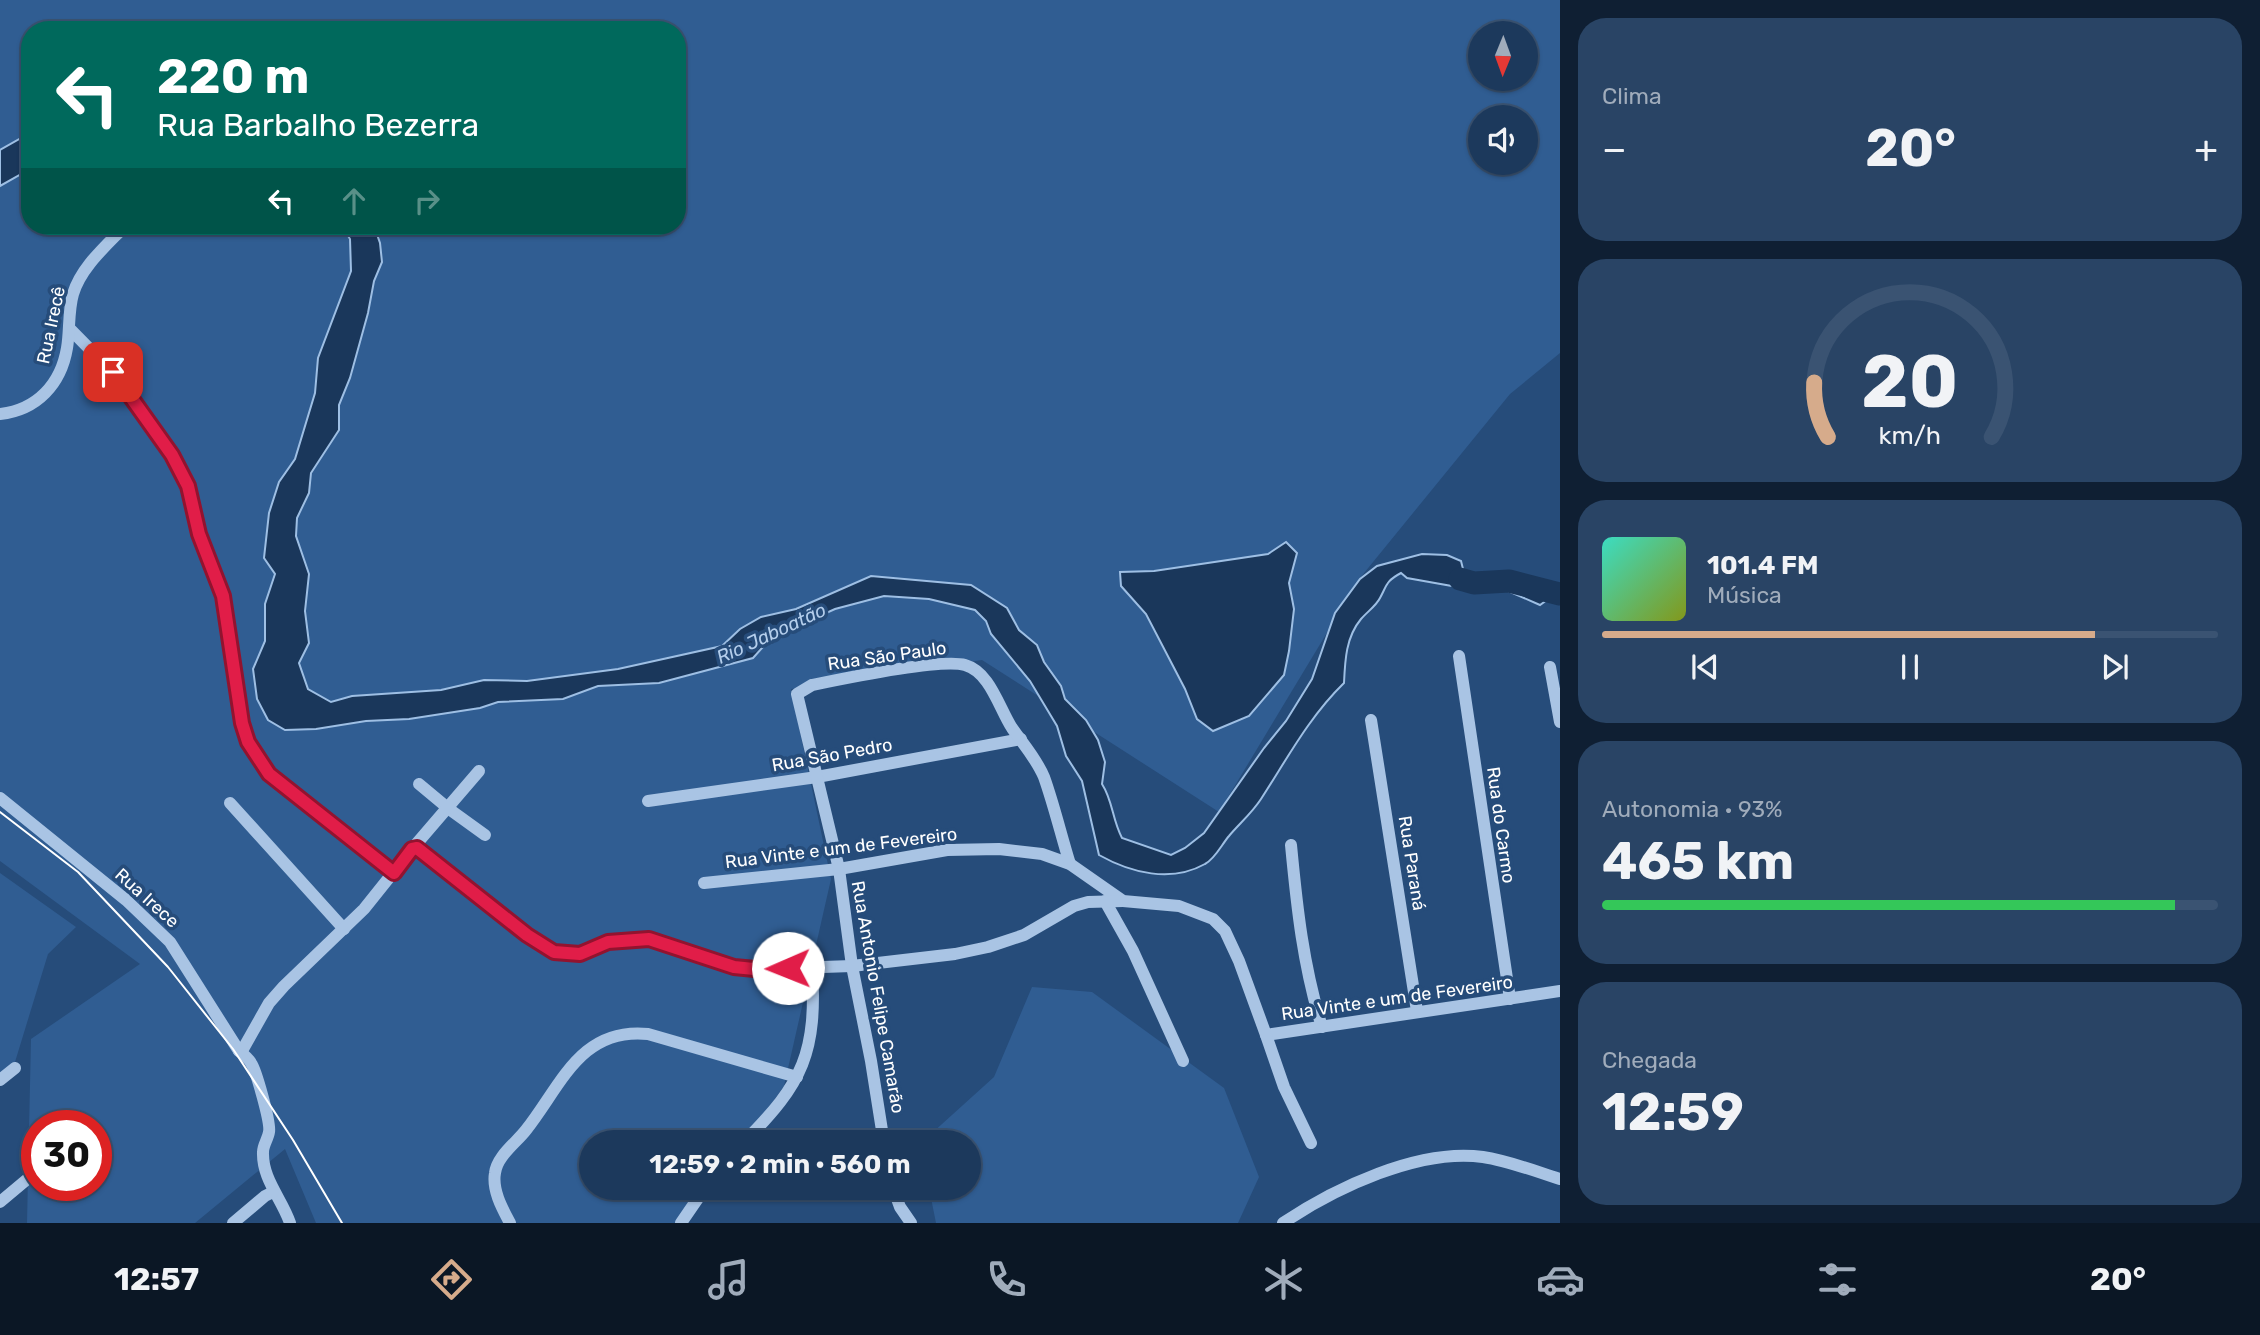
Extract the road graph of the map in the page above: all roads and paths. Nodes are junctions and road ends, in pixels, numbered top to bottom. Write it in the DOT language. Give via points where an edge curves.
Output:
graph roads {
  1 [pos="117,235"];
  2 [pos="69,328"];
  3 [pos="0,414"];
  4 [pos="1460,656"];
  5 [pos="1550,667"];
  6 [pos="797,694"];
  7 [pos="1371,720"];
  8 [pos="1560,722"];
  9 [pos="1021,739"];
  10 [pos="480,772"];
  11 [pos="817,777"];
  12 [pos="419,784"];
  13 [pos="0,798"];
  14 [pos="648,801"];
  15 [pos="230,803"];
  16 [pos="449,809"];
  17 [pos="485,835"];
  18 [pos="1291,845"];
  19 [pos="412,849"];
  20 [pos="1070,864"];
  21 [pos="839,869"];
  22 [pos="394,873"];
  23 [pos="704,883"];
  24 [pos="1105,901"];
  25 [pos="1123,901"];
  26 [pos="344,929"];
  27 [pos="811,966"];
  28 [pos="852,966"];
  29 [pos="1560,992"];
  30 [pos="1510,999"];
  31 [pos="1417,1011"];
  32 [pos="1322,1027"];
  33 [pos="1266,1035"];
  34 [pos="239,1051"];
  35 [pos="1183,1061"];
  36 [pos="15,1068"];
  37 [pos="797,1077"];
  38 [pos="0,1080"];
  39 [pos="756,1130"];
  40 [pos="882,1130"];
  41 [pos="1311,1143"];
  42 [pos="1560,1179"];
  43 [pos="21,1184"];
  44 [pos="273,1192"];
  45 [pos="697,1200"];
  46 [pos="897,1200"];
  47 [pos="0,1202"];
  48 [pos="233,1223"];
  49 [pos="290,1223"];
  50 [pos="510,1223"];
  51 [pos="681,1223"];
  52 [pos="911,1223"];
  53 [pos="1283,1223"];
  1 -- 2 [label="street, Rua Irecê" via="79,279"];
  2 -- 3 [label="street, Rua Irecê" via="63,365 49,389 31,406"];
  2 -- 22 [label="street" via="122,383 188,486 199,534 223,596 248,742 269,774"];
  4 -- 30 [label="street, Rua do Carmo"];
  5 -- 8 [label="street"];
  6 -- 9 [label="street, Rua São Paulo" via="805,687 830,681 964,664 982,677"];
  6 -- 11 [label="street, Rua Antonio Felipe Camarão"];
  7 -- 31 [label="street, Rua Paraná"];
  9 -- 11 [label="street, Rua São Pedro"];
  9 -- 20 [label="street, Rua São Paulo" via="1043,775"];
  10 -- 16 [label="street"];
  11 -- 14 [label="street, Rua São Pedro"];
  11 -- 21 [label="street, Rua Antonio Felipe Camarão"];
  12 -- 16 [label="street"];
  13 -- 34 [label="street, Rua Irece" via="126,900 170,942"];
  15 -- 26 [label="street"];
  16 -- 17 [label="street"];
  16 -- 19 [label="street"];
  18 -- 32 [label="street" via="1299,930"];
  19 -- 22 [label="street"];
  19 -- 27 [label="street" via="426,853 554,952 580,954 608,942 649,939 734,967"];
  20 -- 21 [label="street, Rua Vinte e um de Fevereiro" via="1020,851 947,850"];
  20 -- 25 [label="street, Rua Vinte e um de Fevereiro"];
  21 -- 23 [label="street, Rua Vinte e um de Fevereiro"];
  21 -- 28 [label="street, Rua Antonio Felipe Camarão"];
  22 -- 26 [label="street"];
  24 -- 25 [label="street"];
  24 -- 28 [label="street" via="1074,906 1024,935 988,947"];
  24 -- 35 [label="street"];
  25 -- 33 [label="street, Rua Vinte e um de Fevereiro" via="1179,906 1213,919 1225,931 1240,961"];
  26 -- 34 [label="street" via="269,1003"];
  27 -- 28 [label="street"];
  27 -- 37 [label="street" via="811,1034"];
  28 -- 40 [label="street, Rua Antonio Felipe Camarão"];
  29 -- 30 [label="street, Rua Vinte e um de Fevereiro"];
  30 -- 31 [label="street, Rua Vinte e um de Fevereiro"];
  31 -- 32 [label="street, Rua Vinte e um de Fevereiro"];
  32 -- 33 [label="street, Rua Vinte e um de Fevereiro"];
  33 -- 41 [label="street"];
  34 -- 44 [label="street, Rua Irece" via="251,1063 268,1118 270,1131 262,1152"];
  36 -- 38 [label="street"];
  37 -- 39 [label="street"];
  37 -- 50 [label="street" via="648,1034 606,1040 578,1058 496,1166 494,1183"];
  42 -- 53 [label="street" via="1482,1157 1444,1156 1340,1190"];
  43 -- 47 [label="street"];
  44 -- 48 [label="street"];
  44 -- 49 [label="street, Rua Irece"];
  45 -- 51 [label="street"];
  46 -- 52 [label="street"];
}
